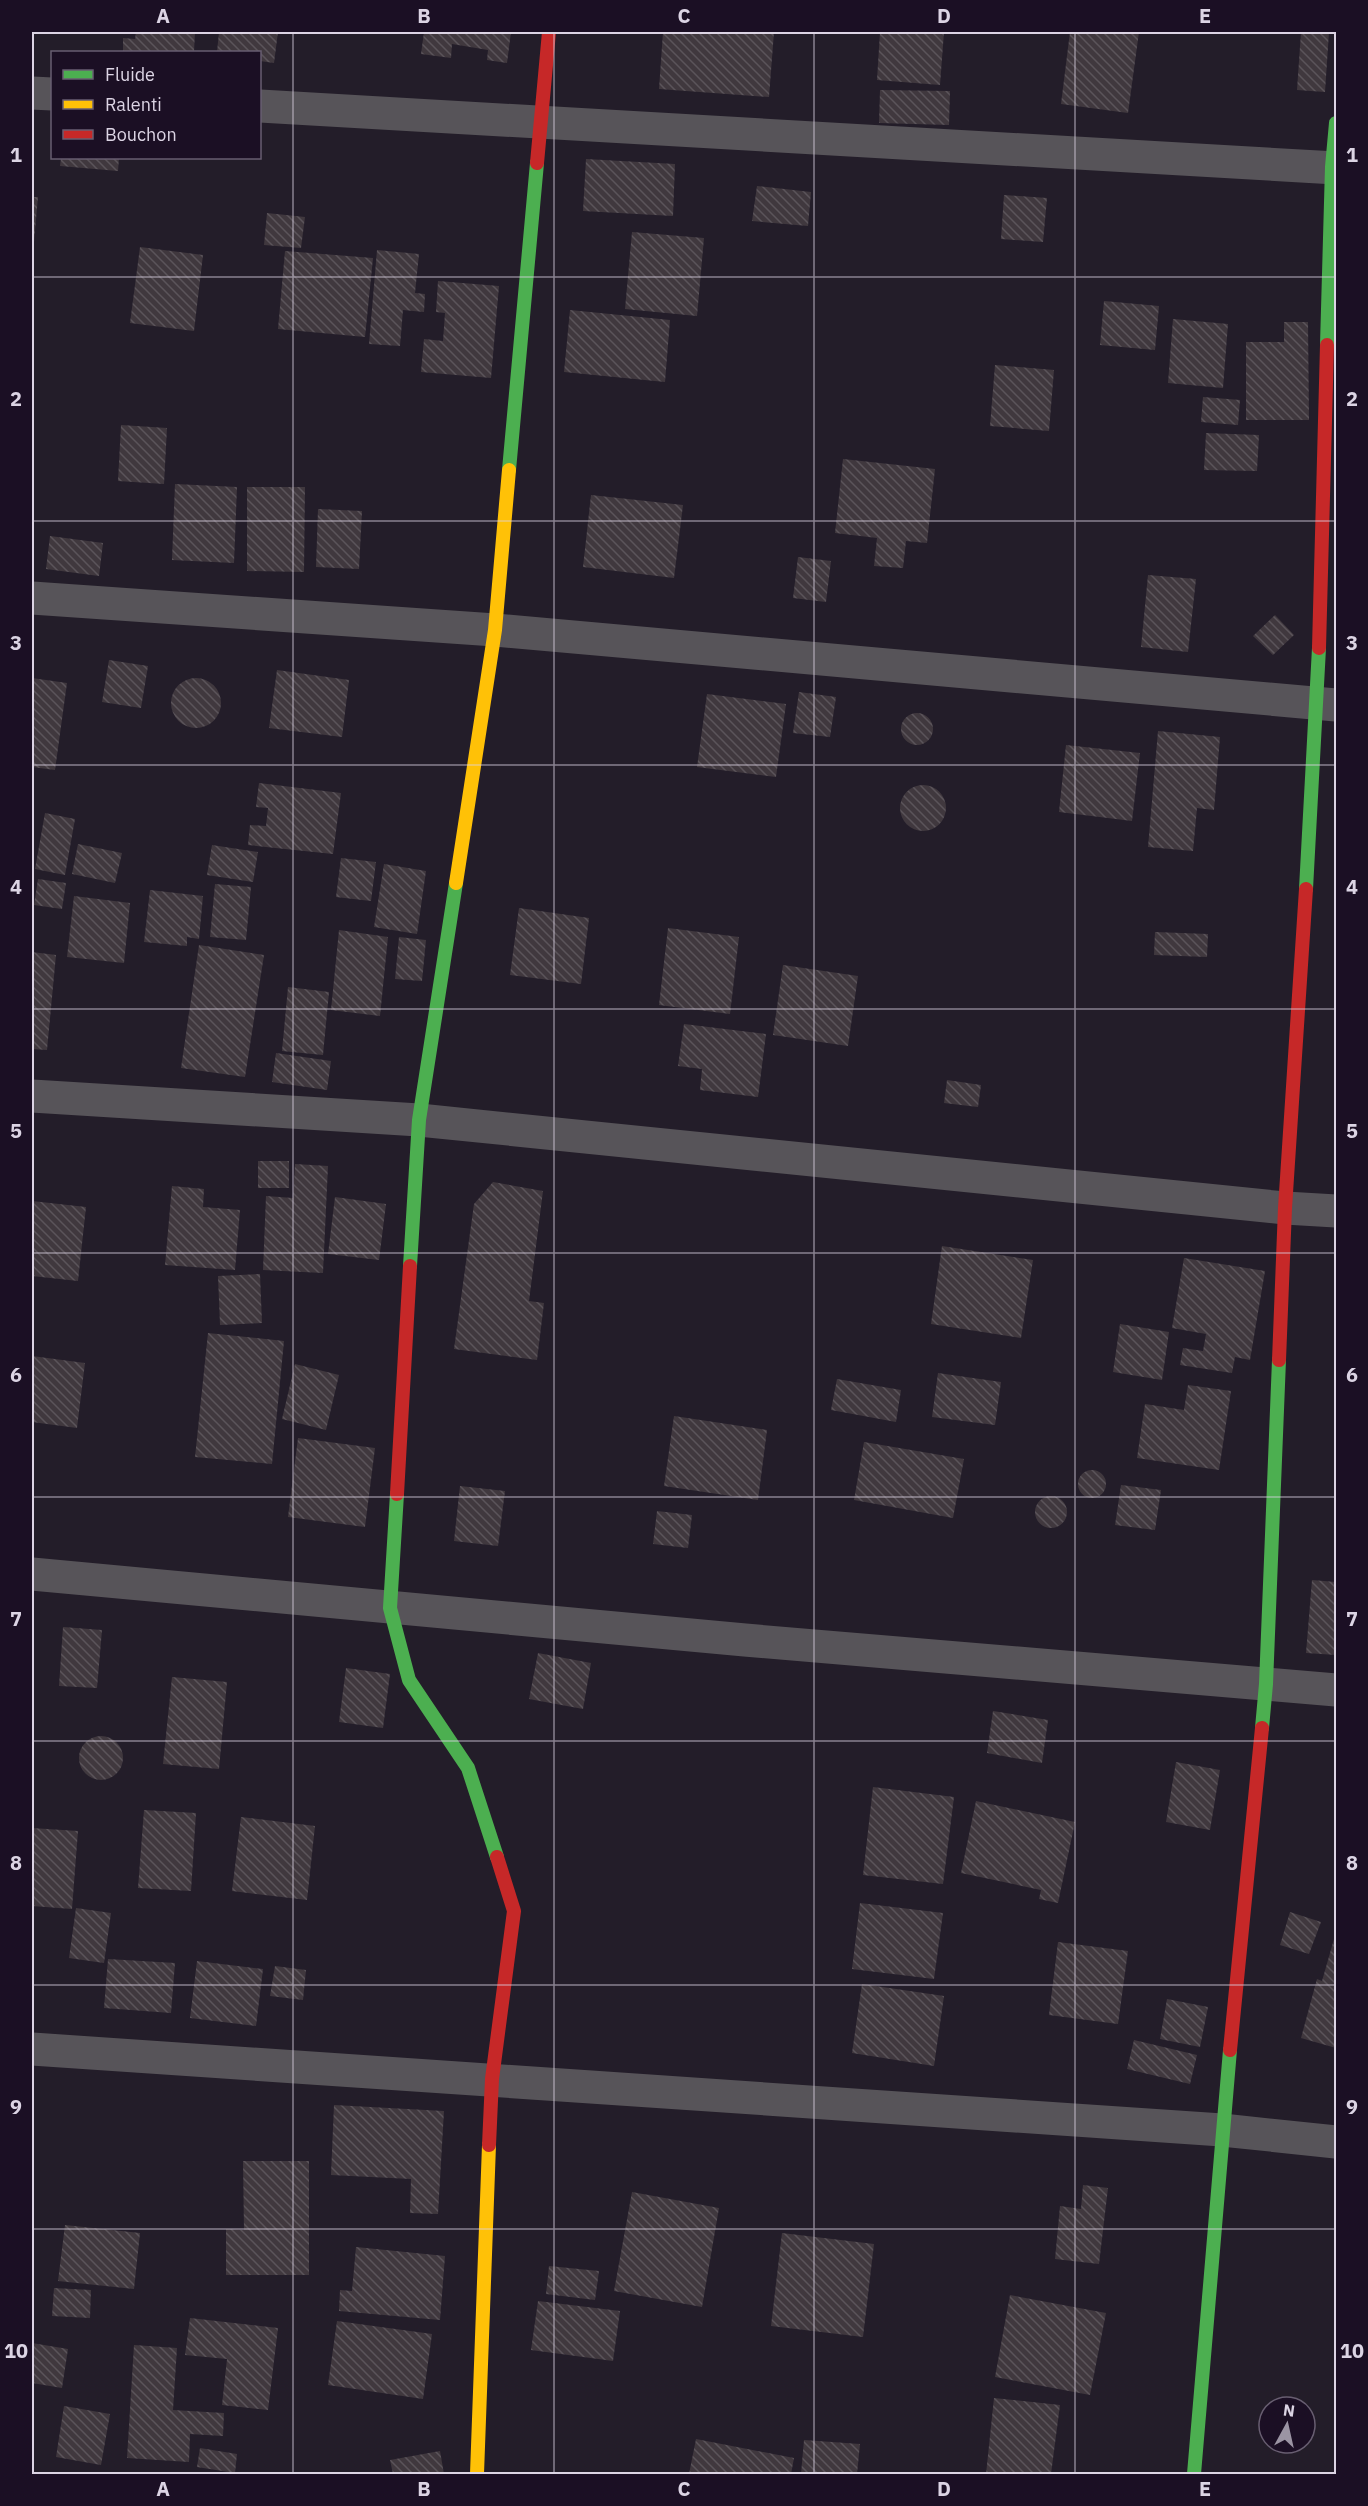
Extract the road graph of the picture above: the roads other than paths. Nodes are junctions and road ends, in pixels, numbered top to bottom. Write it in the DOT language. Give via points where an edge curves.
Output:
graph roads {
  1 [pos="549,32"];
  2 [pos="32,93"];
  3 [pos="51,94"];
  4 [pos="261,106"];
  5 [pos="540,123"];
  6 [pos="1336,123"];
  7 [pos="1334,167"];
  8 [pos="32,598"];
  9 [pos="495,630"];
  10 [pos="1327,705"];
  11 [pos="32,1096"];
  12 [pos="419,1120"];
  13 [pos="1285,1208"];
  14 [pos="1336,1211"];
  15 [pos="32,1575"];
  16 [pos="390,1608"];
  17 [pos="1266,1684"];
  18 [pos="1336,1690"];
  19 [pos="32,2049"];
  20 [pos="492,2079"];
  21 [pos="1222,2130"];
  22 [pos="1336,2142"];
  23 [pos="477,2475"];
  24 [pos="1194,2475"];
  1 -- 5 [label="street"];
  2 -- 3 [label="street"];
  4 -- 5 [label="street"];
  5 -- 7 [label="street"];
  5 -- 9 [label="street"];
  6 -- 7 [label="street"];
  7 -- 10 [label="street"];
  8 -- 9 [label="street"];
  9 -- 10 [label="street"];
  9 -- 12 [label="street"];
  10 -- 13 [label="street"];
  11 -- 12 [label="street"];
  12 -- 13 [label="street"];
  12 -- 16 [label="street"];
  13 -- 14 [label="street"];
  13 -- 17 [label="street"];
  15 -- 16 [label="street"];
  16 -- 17 [label="street"];
  16 -- 20 [label="street" via="409,1680 468,1768 514,1911"];
  17 -- 18 [label="street"];
  17 -- 21 [label="street"];
  19 -- 20 [label="street"];
  20 -- 21 [label="street"];
  20 -- 23 [label="street"];
  21 -- 22 [label="street"];
  21 -- 24 [label="street"];
}
